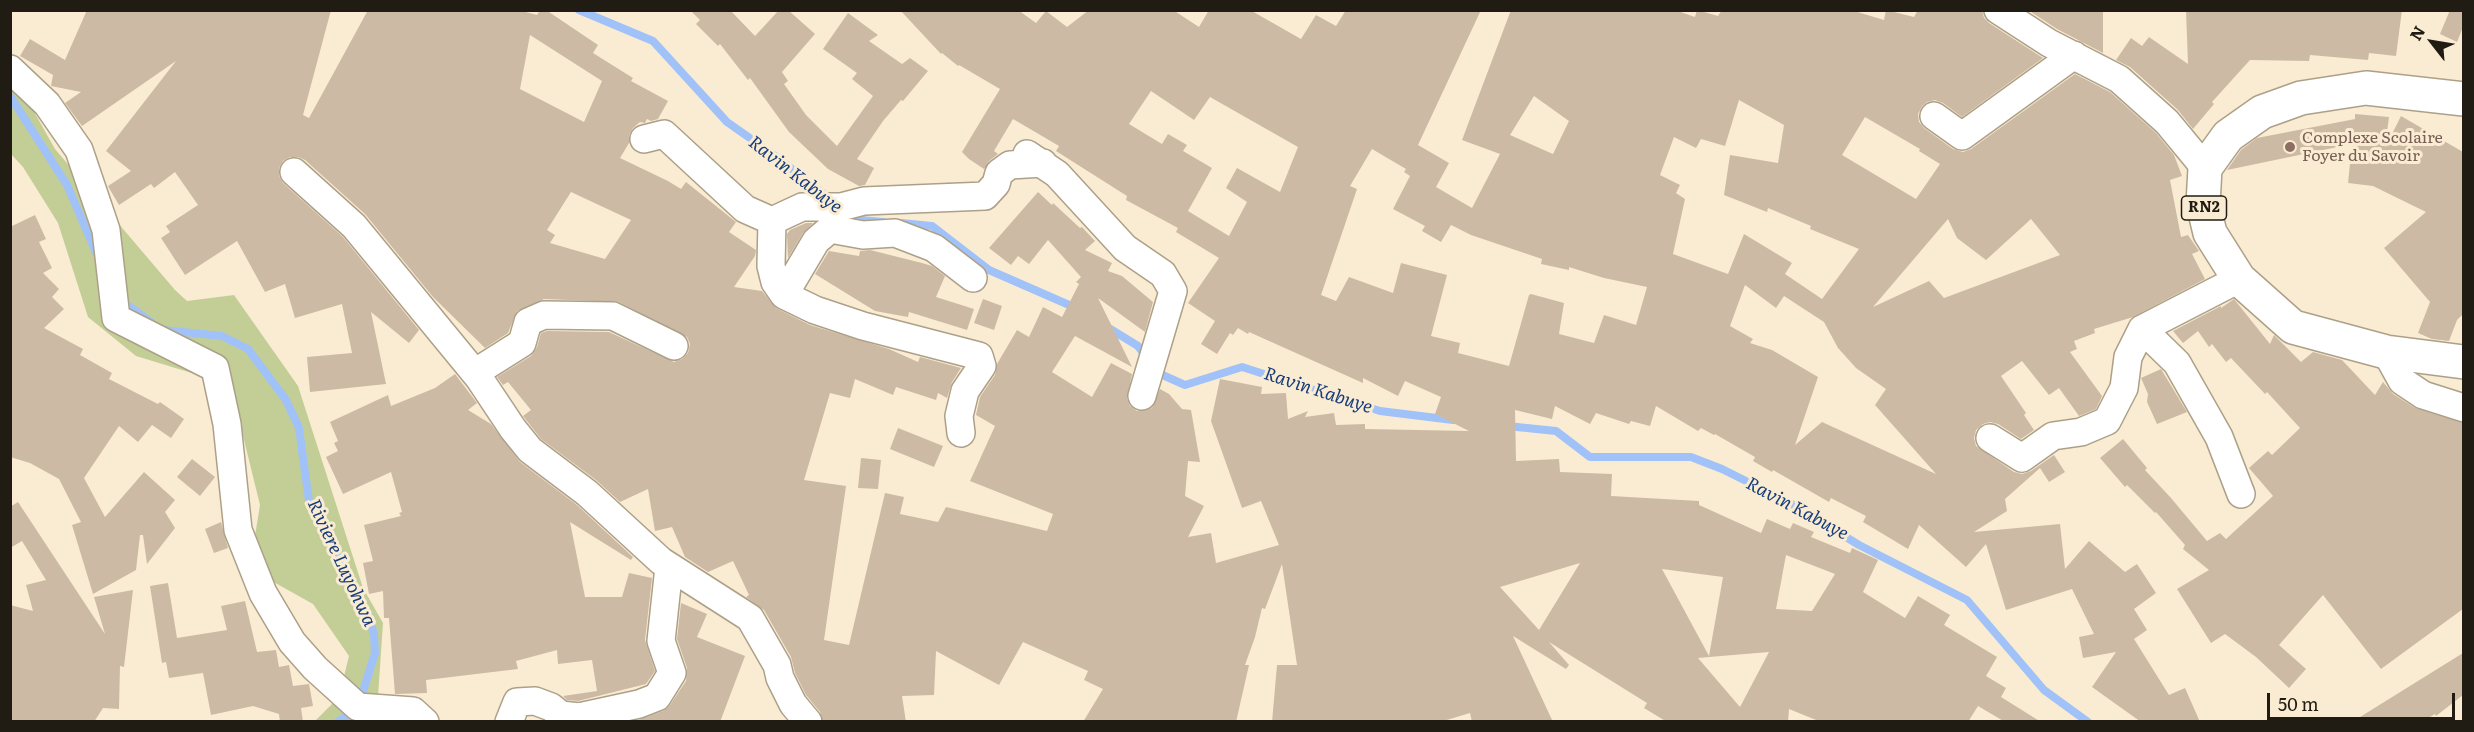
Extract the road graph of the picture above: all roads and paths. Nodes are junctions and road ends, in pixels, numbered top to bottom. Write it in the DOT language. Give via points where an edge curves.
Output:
graph roads {
  1 [pos="1998,10"];
  2 [pos="2074,55"];
  3 [pos="10,69"];
  4 [pos="2463,99"];
  5 [pos="1934,116"];
  6 [pos="645,139"];
  7 [pos="1016,147"];
  8 [pos="1043,163"];
  9 [pos="2205,168"];
  10 [pos="294,172"];
  11 [pos="772,221"];
  12 [pos="974,278"];
  13 [pos="2239,279"];
  14 [pos="784,295"];
  15 [pos="2142,329"];
  16 [pos="674,346"];
  17 [pos="2386,352"];
  18 [pos="2463,362"];
  19 [pos="479,378"];
  20 [pos="1142,396"];
  21 [pos="2463,408"];
  22 [pos="961,433"];
  23 [pos="1990,438"];
  24 [pos="2241,494"];
  25 [pos="669,567"];
  26 [pos="425,722"];
  27 [pos="509,722"];
  28 [pos="808,722"];
  1 -- 2 [label="street"];
  2 -- 5 [label="street" via="1962,136"];
  2 -- 9 [label="street" via="2119,79 2168,122"];
  3 -- 26 [label="street" via="47,104 79,150 106,230 116,318 215,368 227,424 238,530 263,593 292,642 358,707 412,711"];
  4 -- 9 [label="highway" via="2366,88 2301,98 2262,112 2228,136"];
  6 -- 11 [label="street" via="664,134 745,209"];
  7 -- 8 [label="street"];
  8 -- 11 [label="street" via="1010,165 999,173 996,184 985,196 802,207"];
  8 -- 20 [label="street" via="1125,248 1163,274 1173,291"];
  9 -- 13 [label="highway, RN2" via="2203,204 2210,233"];
  10 -- 19 [label="street" via="354,226"];
  11 -- 14 [label="street" via="771,266"];
  12 -- 14 [label="street" via="934,248 895,233 863,235 830,229 816,241"];
  13 -- 15 [label="street"];
  13 -- 17 [label="highway, RN2" via="2293,327"];
  14 -- 22 [label="street" via="863,326 979,356 982,366 965,391 959,416"];
  15 -- 23 [label="street" via="2128,357 2124,388 2107,421 2081,432 2053,436 2022,458"];
  15 -- 24 [label="street" via="2177,363 2219,436"];
  16 -- 19 [label="street" via="613,316 544,315 528,322 522,343 484,368"];
  17 -- 18 [label="highway, RN2"];
  17 -- 21 [label="street" via="2403,381 2423,394"];
  19 -- 25 [label="street" via="530,450 587,493"];
  25 -- 27 [label="street" via="661,641 672,673 657,697 579,717 561,715 535,701 517,702"];
  25 -- 28 [label="street" via="750,618 777,665 793,704"];
}
